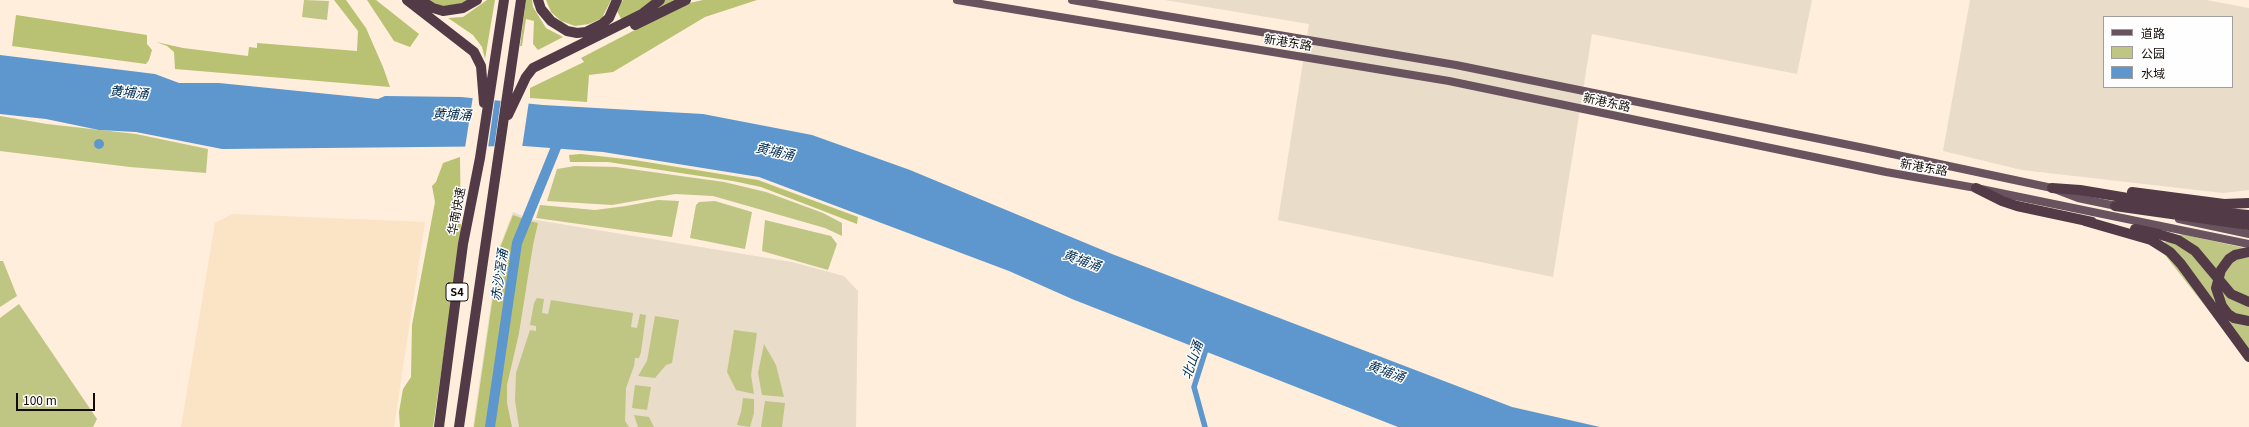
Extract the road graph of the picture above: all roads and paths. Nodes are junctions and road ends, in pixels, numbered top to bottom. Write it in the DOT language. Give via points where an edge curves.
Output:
graph roads {
  1 [pos="476,0"];
  2 [pos="504,0"];
  3 [pos="521,0"];
  4 [pos="538,0"];
  5 [pos="617,0"];
  6 [pos="660,0"];
  7 [pos="686,0"];
  8 [pos="958,0"];
  9 [pos="1072,0"];
  10 [pos="411,1"];
  11 [pos="577,46"];
  12 [pos="487,87"];
  13 [pos="514,91"];
  14 [pos="1976,188"];
  15 [pos="2052,188"];
  16 [pos="2092,192"];
  17 [pos="2249,203"];
  18 [pos="2115,206"];
  19 [pos="2249,215"];
  20 [pos="2085,221"];
  21 [pos="2249,225"];
  22 [pos="2249,234"];
  23 [pos="2249,244"];
  24 [pos="2249,252"];
  25 [pos="2249,302"];
  26 [pos="2249,321"];
  27 [pos="2249,357"];
  28 [pos="438,427"];
  29 [pos="459,427"];
  1 -- 10 [label="highway" via="463,8 443,11"];
  2 -- 12 [label="highway, 华南快速 / S4"];
  3 -- 13 [label="highway, S4"];
  4 -- 5 [label="highway" via="551,22 567,31 578,33 586,32 610,18"];
  6 -- 11 [label="highway" via="642,14"];
  7 -- 11 [label="highway" via="596,44"];
  8 -- 14 [label="main road, 新港东路" via="1449,81 1886,172"];
  9 -- 15 [label="main road, 新港东路" via="1450,64"];
  10 -- 12 [label="highway" via="474,52"];
  11 -- 13 [label="highway" via="533,68"];
  12 -- 28 [label="highway, 华南快速 / S4" via="486,122 463,244"];
  13 -- 29 [label="highway, S4" via="504,124 498,159"];
  14 -- 20 [label="highway" via="2012,205"];
  14 -- 23 [label="main road, 新港东路"];
  15 -- 16 [label="highway"];
  15 -- 18 [label="main road, 新港东路" via="2078,198"];
  16 -- 17 [label="highway" via="2131,192 2224,204"];
  16 -- 19 [label="highway"];
  18 -- 21 [label="highway"];
  18 -- 22 [label="main road, 新港东路"];
  20 -- 25 [label="highway, bridge" via="2158,234 2189,247 2202,258 2230,294"];
  20 -- 27 [label="highway" via="2151,240 2170,252"];
  24 -- 26 [label="highway" via="2229,259 2221,270 2216,288 2222,306 2228,314"];
}
